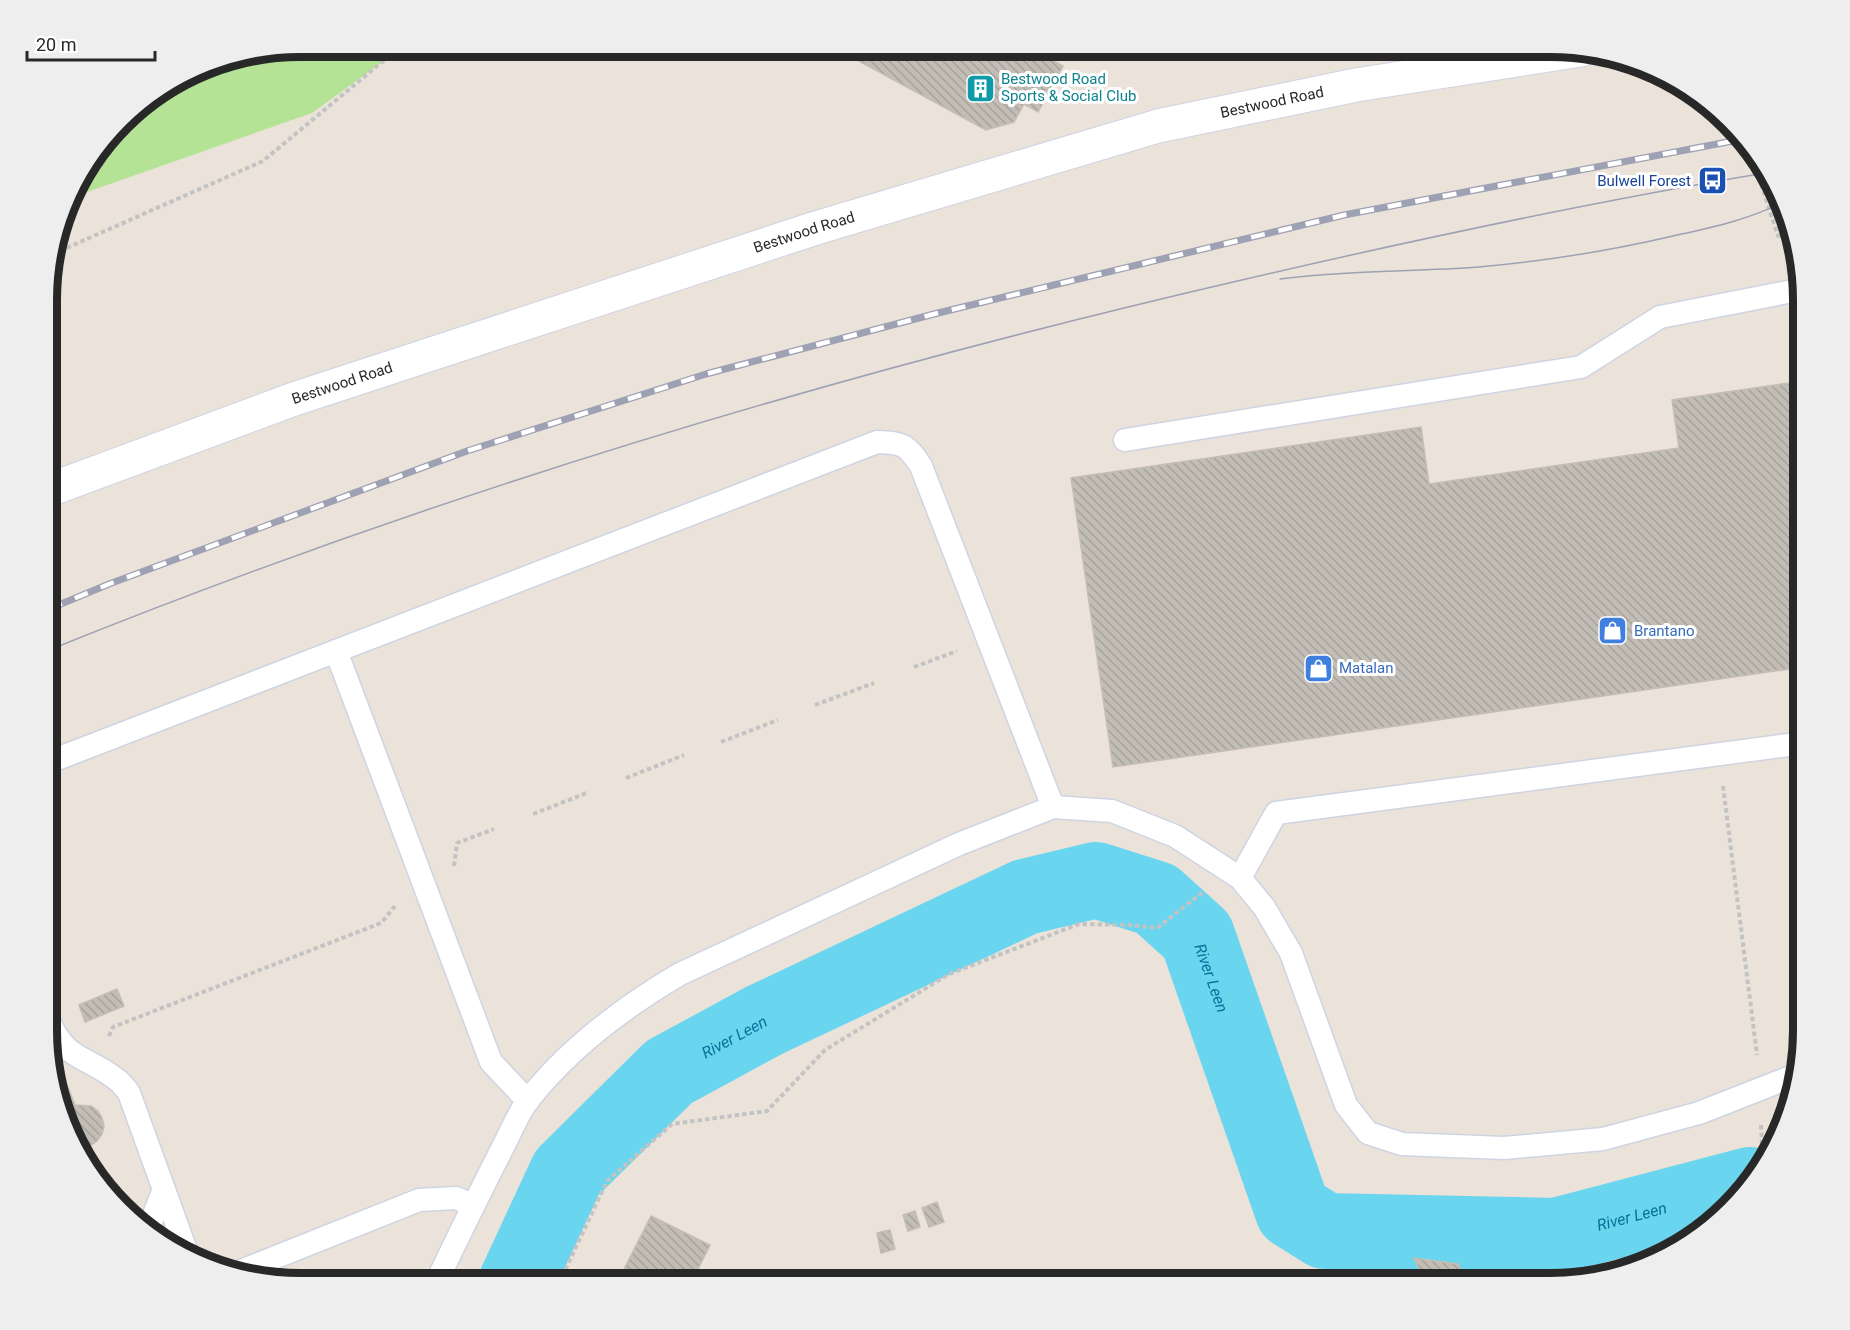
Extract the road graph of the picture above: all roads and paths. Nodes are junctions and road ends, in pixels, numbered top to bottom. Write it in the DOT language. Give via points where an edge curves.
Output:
graph roads {
  1 [pos="387,57"];
  2 [pos="1536,57"];
  3 [pos="1761,184"];
  4 [pos="1784,234"];
  5 [pos="63,250"];
  6 [pos="1792,290"];
  7 [pos="1125,440"];
  8 [pos="57,487"];
  9 [pos="988,639"];
  10 [pos="336,651"];
  11 [pos="914,667"];
  12 [pos="874,683"];
  13 [pos="815,705"];
  14 [pos="778,720"];
  15 [pos="721,741"];
  16 [pos="1793,744"];
  17 [pos="1719,754"];
  18 [pos="684,755"];
  19 [pos="57,759"];
  20 [pos="626,778"];
  21 [pos="589,792"];
  22 [pos="1053,807"];
  23 [pos="533,814"];
  24 [pos="494,829"];
  25 [pos="452,875"];
  26 [pos="1240,878"];
  27 [pos="1206,889"];
  28 [pos="399,901"];
  29 [pos="57,1036"];
  30 [pos="106,1042"];
  31 [pos="1788,1078"];
  32 [pos="1761,1089"];
  33 [pos="528,1101"];
  34 [pos="1762,1148"];
  35 [pos="164,1189"];
  36 [pos="473,1205"];
  37 [pos="151,1222"];
  38 [pos="183,1242"];
  39 [pos="250,1267"];
  40 [pos="441,1273"];
  41 [pos="564,1273"];
  1 -- 5 [label="path" via="263,161"];
  2 -- 8 [label="street, Bestwood Road" via="1356,85 1158,126 816,228 294,399"];
  3 -- 4 [label="path" via="1778,236"];
  6 -- 7 [label="lane" via="1660,317 1581,367"];
  9 -- 10 [label="lane" via="921,466 910,449 897,443 877,442"];
  9 -- 11 [label="path"];
  9 -- 22 [label="lane"];
  10 -- 19 [label="lane"];
  10 -- 33 [label="lane" via="491,1062"];
  12 -- 13 [label="path"];
  14 -- 15 [label="path"];
  16 -- 17 [label="lane"];
  17 -- 26 [label="lane" via="1276,813"];
  17 -- 32 [label="path"];
  18 -- 20 [label="path"];
  21 -- 23 [label="path"];
  22 -- 26 [label="lane" via="1112,811 1175,836"];
  22 -- 33 [label="lane" via="959,844 680,974 646,994 568,1055"];
  24 -- 25 [label="path" via="457,843"];
  26 -- 32 [label="lane" via="1264,907 1291,953 1346,1105 1368,1133 1402,1144 1504,1148 1603,1139 1699,1113"];
  27 -- 41 [label="path" via="1157,928 1079,924 949,974 825,1050 767,1111 672,1124 607,1181"];
  28 -- 30 [label="path" via="381,923 113,1027"];
  29 -- 35 [label="lane" via="68,1052 117,1079 129,1093"];
  31 -- 32 [label="lane"];
  32 -- 34 [label="path"];
  33 -- 36 [label="lane"];
  35 -- 37 [label="lane"];
  35 -- 38 [label="lane"];
  36 -- 39 [label="lane" via="456,1198 419,1200"];
  36 -- 40 [label="lane"];
}
